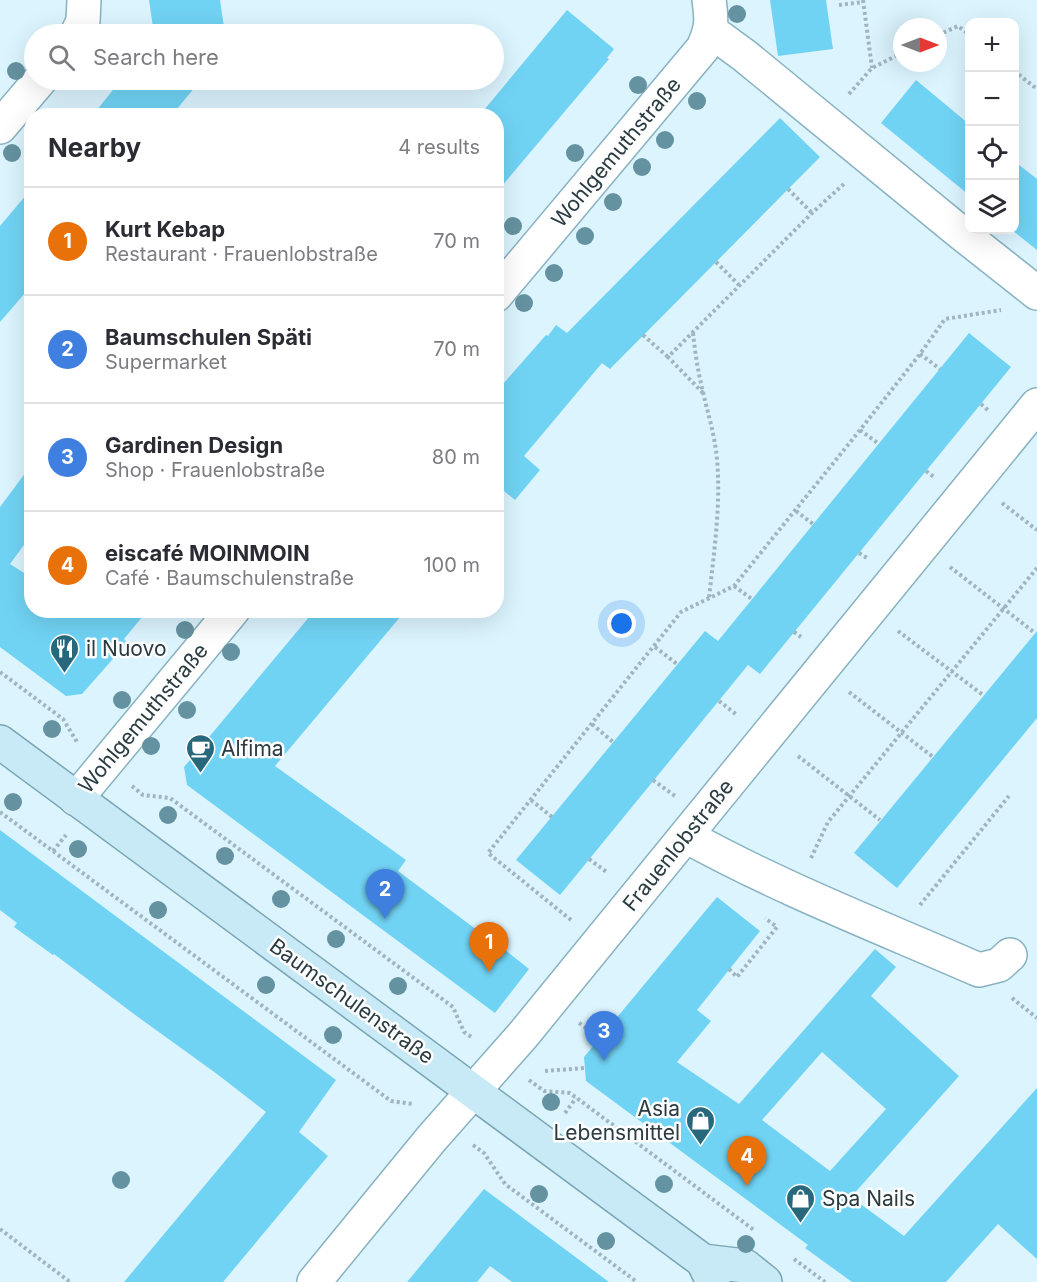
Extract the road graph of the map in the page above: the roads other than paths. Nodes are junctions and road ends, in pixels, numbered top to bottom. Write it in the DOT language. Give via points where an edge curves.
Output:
graph roads {
  1 [pos="84,0"];
  2 [pos="710,16"];
  3 [pos="82,24"];
  4 [pos="31,90"];
  5 [pos="0,127"];
  6 [pos="504,285"];
  7 [pos="1037,293"];
  8 [pos="1037,405"];
  9 [pos="226,618"];
  10 [pos="0,742"];
  11 [pos="76,799"];
  12 [pos="686,836"];
  13 [pos="1011,955"];
  14 [pos="473,1091"];
  15 [pos="708,1271"];
  16 [pos="314,1282"];
  17 [pos="765,1282"];
  1 -- 3 [label="street"];
  2 -- 6 [label="street, Wohlgemuthstraße" via="703,48"];
  2 -- 7 [label="street" via="745,56"];
  4 -- 5 [label="street"];
  8 -- 12 [label="street, Frauenlobstraße"];
  9 -- 11 [label="street, Wohlgemuthstraße"];
  10 -- 11 [label="main road, Baumschulenstraße"];
  11 -- 14 [label="main road, Baumschulenstraße"];
  12 -- 13 [label="street" via="979,970 999,965"];
  12 -- 14 [label="street, Frauenlobstraße"];
  14 -- 15 [label="main road, Baumschulenstraße"];
  14 -- 16 [label="street, Frauenlobstraße"];
  15 -- 17 [label="main road, Baumschulenstraße" via="745,1266"];
}
